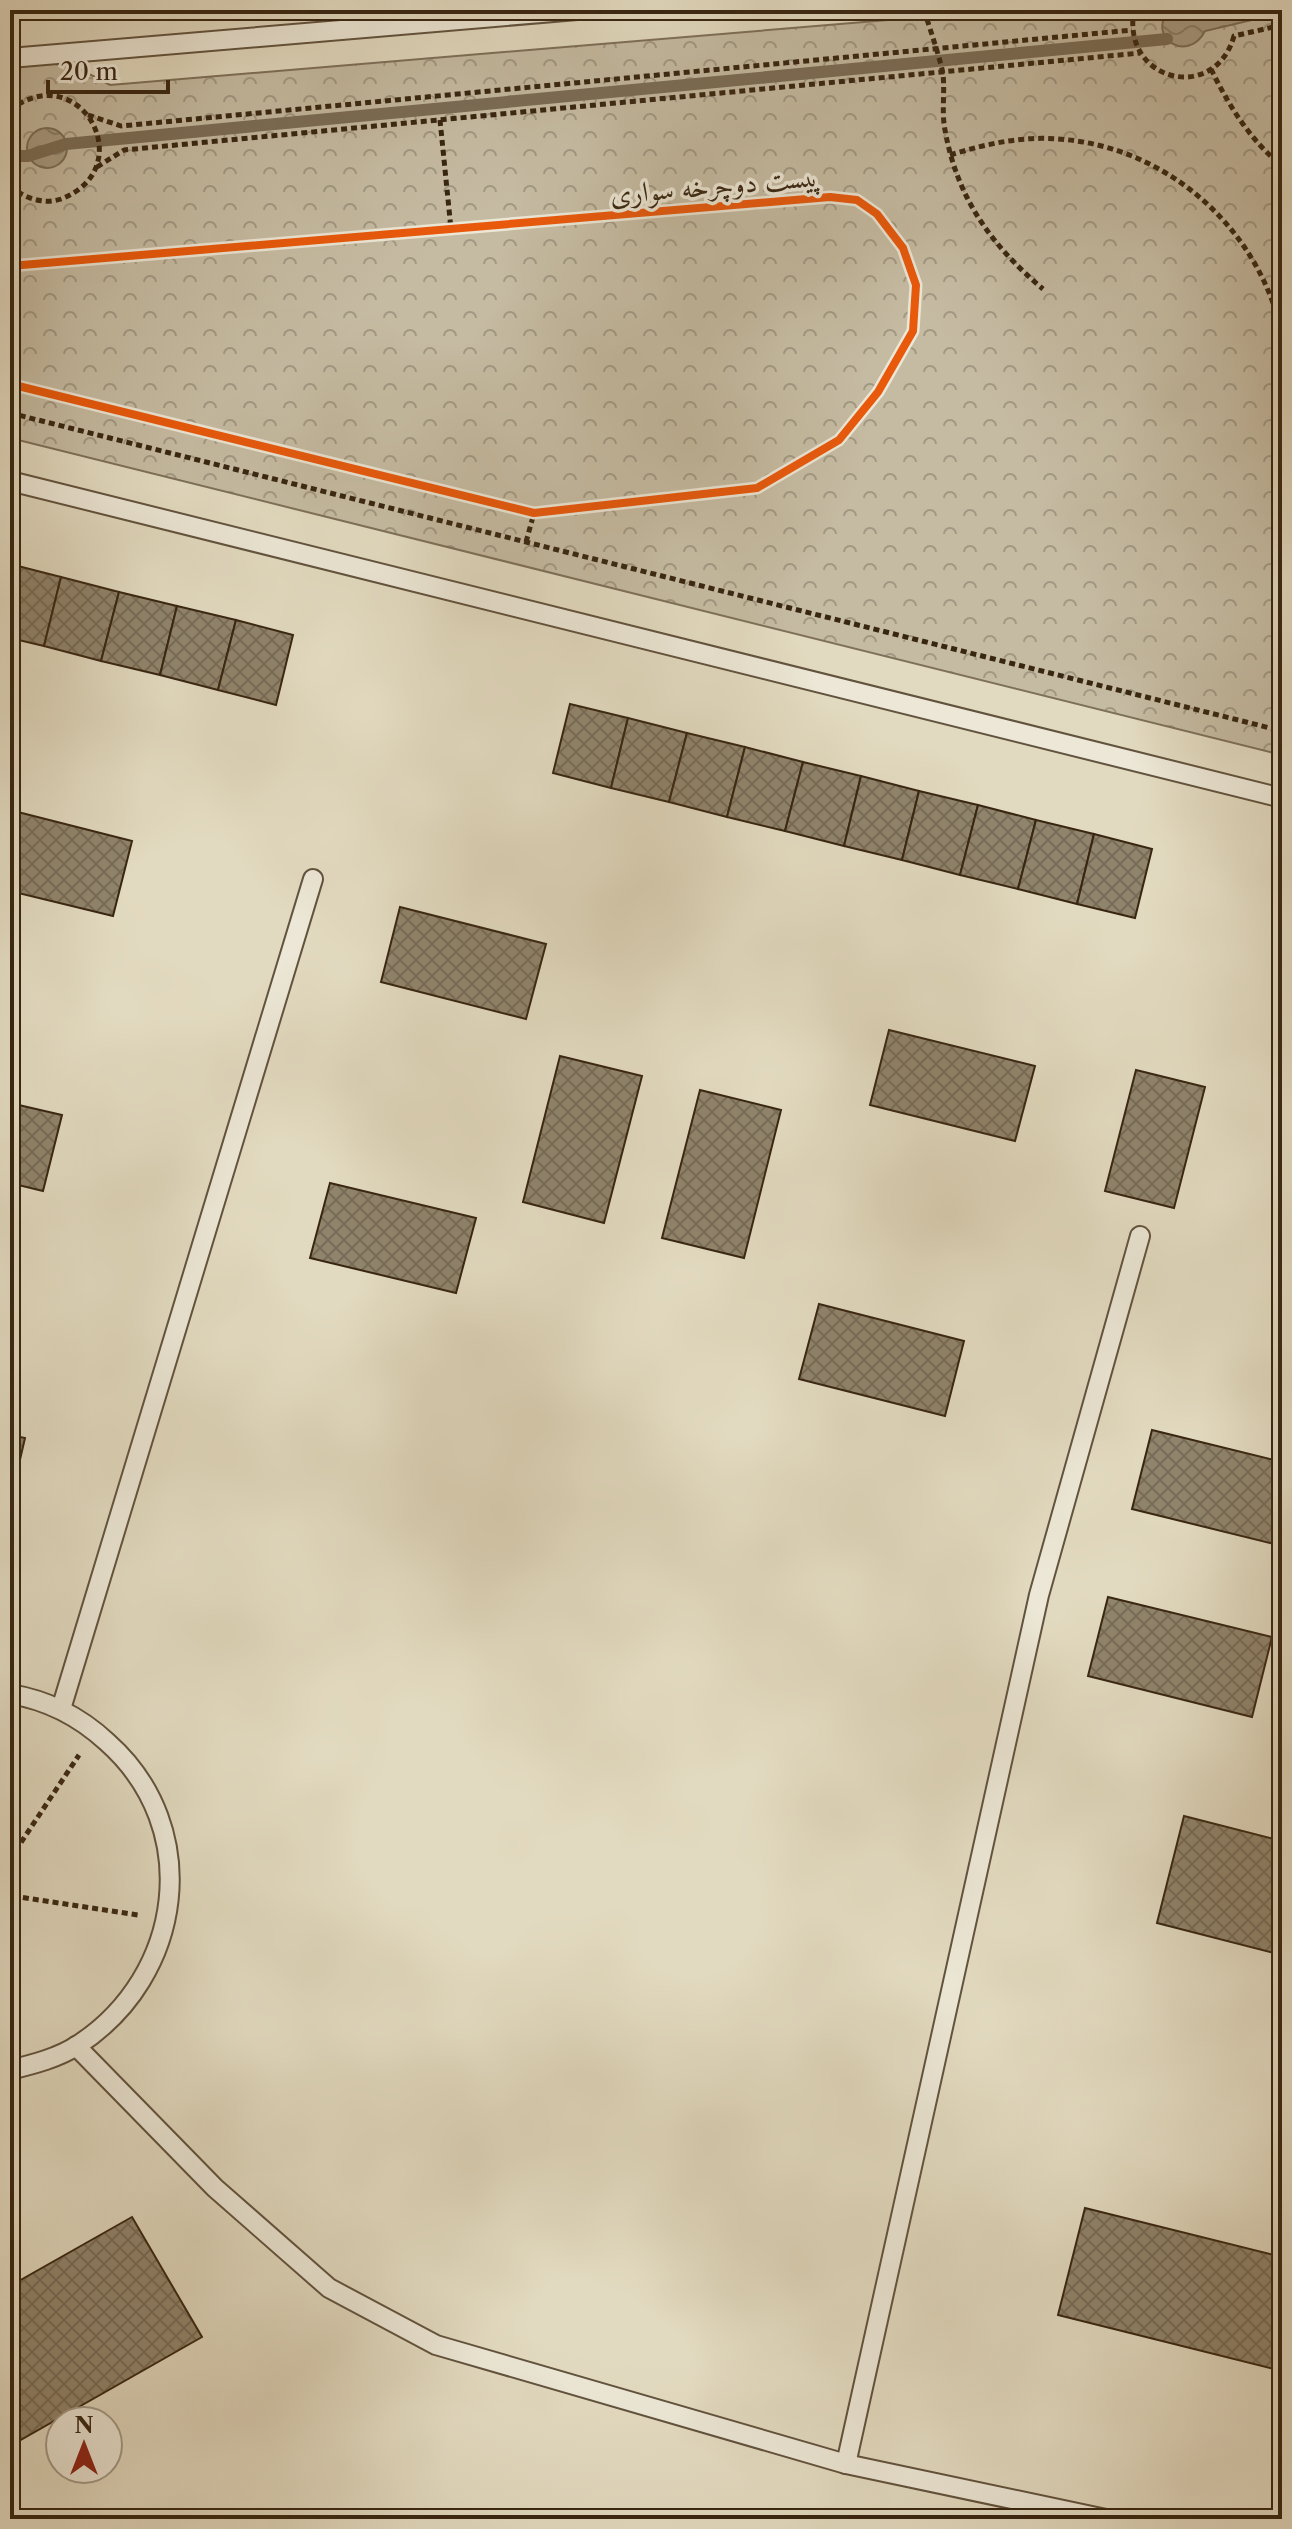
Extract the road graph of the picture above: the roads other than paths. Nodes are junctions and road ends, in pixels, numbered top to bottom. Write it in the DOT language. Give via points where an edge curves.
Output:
graph roads {
  1 [pos="577,10"];
  2 [pos="10,58"];
  3 [pos="10,481"];
  4 [pos="1282,798"];
  5 [pos="313,879"];
  6 [pos="1140,1236"];
  7 [pos="10,1694"];
  8 [pos="61,1709"];
  9 [pos="76,2046"];
  10 [pos="10,2070"];
  11 [pos="846,2464"];
  12 [pos="1106,2519"];
  1 -- 2 [label="lane"];
  3 -- 4 [label="lane"];
  5 -- 8 [label="lane"];
  6 -- 11 [label="lane" via="1039,1595"];
  7 -- 8 [label="lane"];
  8 -- 9 [label="lane" via="121,1754 143,1785 159,1818 170,1892 152,1965 107,2024"];
  9 -- 10 [label="lane"];
  9 -- 11 [label="lane" via="215,2188 329,2288 436,2345"];
  11 -- 12 [label="lane"];
}
